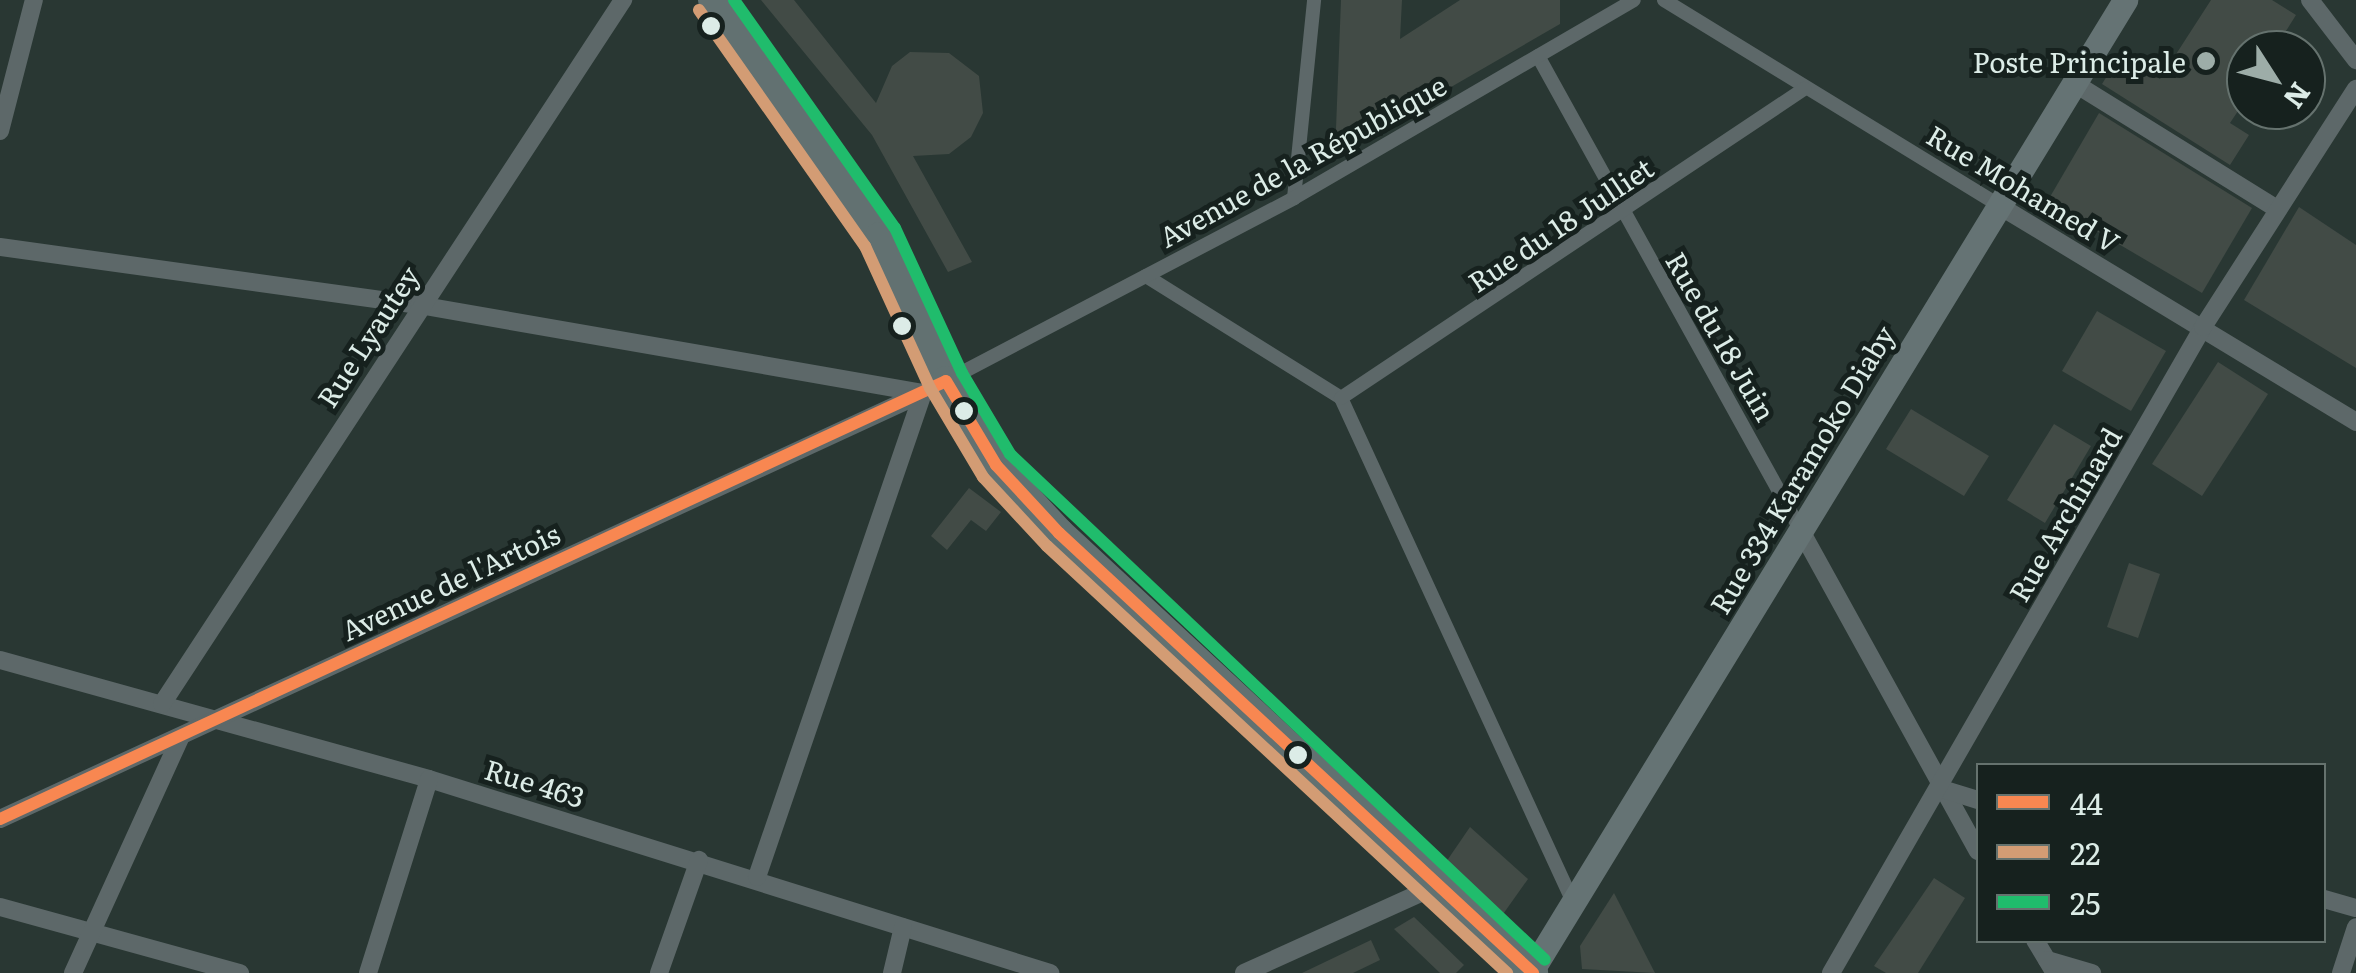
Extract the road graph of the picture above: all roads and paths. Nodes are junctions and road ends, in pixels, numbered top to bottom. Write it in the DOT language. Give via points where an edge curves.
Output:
graph roads {
  1 [pos="34,0"];
  2 [pos="623,0"];
  3 [pos="713,0"];
  4 [pos="1314,0"];
  5 [pos="1634,0"];
  6 [pos="1664,0"];
  7 [pos="2125,0"];
  8 [pos="2310,0"];
  9 [pos="1538,56"];
  10 [pos="2356,60"];
  11 [pos="2074,82"];
  12 [pos="1804,89"];
  13 [pos="2356,89"];
  14 [pos="0,132"];
  15 [pos="1294,198"];
  16 [pos="1998,206"];
  17 [pos="2274,207"];
  18 [pos="1621,215"];
  19 [pos="0,247"];
  20 [pos="1146,276"];
  21 [pos="419,305"];
  22 [pos="2203,327"];
  23 [pos="935,387"];
  24 [pos="1341,398"];
  25 [pos="2356,422"];
  26 [pos="1800,528"];
  27 [pos="0,660"];
  28 [pos="162,704"];
  29 [pos="218,719"];
  30 [pos="181,736"];
  31 [pos="429,779"];
  32 [pos="1939,788"];
  33 [pos="1976,799"];
  34 [pos="0,819"];
  35 [pos="1976,848"];
  36 [pos="700,860"];
  37 [pos="757,877"];
  38 [pos="1440,884"];
  39 [pos="2326,900"];
  40 [pos="1573,902"];
  41 [pos="0,907"];
  42 [pos="2356,908"];
  43 [pos="903,926"];
  44 [pos="2356,927"];
  45 [pos="94,931"];
  46 [pos="2037,943"];
  47 [pos="2051,966"];
  48 [pos="1531,972"];
  49 [pos="73,973"];
  50 [pos="240,973"];
  51 [pos="368,973"];
  52 [pos="659,973"];
  53 [pos="892,973"];
  54 [pos="1050,973"];
  55 [pos="1244,973"];
  56 [pos="1830,973"];
  57 [pos="2092,973"];
  58 [pos="2341,973"];
  1 -- 14 [label="street"];
  2 -- 21 [label="street, Rue Lyautey"];
  3 -- 23 [label="main road" via="880,237"];
  4 -- 15 [label="street"];
  5 -- 9 [label="street, Avenue de la République"];
  6 -- 12 [label="street, Rue Mohamed V"];
  7 -- 11 [label="main road, Rue 334 Karamoko Diaby"];
  8 -- 10 [label="street"];
  9 -- 15 [label="street, Avenue de la République"];
  9 -- 18 [label="street, Rue du 18 Juin"];
  11 -- 16 [label="main road, Rue 334 Karamoko Diaby"];
  11 -- 17 [label="street"];
  12 -- 16 [label="street, Rue Mohamed V"];
  12 -- 18 [label="street, Rue du 18 Julliet"];
  13 -- 17 [label="street, Rue Archinard"];
  15 -- 20 [label="street, Avenue de la République"];
  16 -- 22 [label="street, Rue Mohamed V"];
  16 -- 26 [label="main road, Rue 334 Karamoko Diaby"];
  17 -- 22 [label="street, Rue Archinard"];
  18 -- 24 [label="street, Rue du 18 Julliet"];
  18 -- 26 [label="street, Rue du 18 Juin"];
  19 -- 21 [label="street"];
  20 -- 23 [label="street, Avenue de la République"];
  20 -- 24 [label="street"];
  21 -- 23 [label="street"];
  21 -- 28 [label="street, Rue Lyautey"];
  22 -- 25 [label="street, Rue Mohamed V"];
  22 -- 32 [label="street, Rue Archinard"];
  23 -- 29 [label="street, Avenue de l'Artois"];
  23 -- 37 [label="street"];
  23 -- 38 [label="main road" via="1059,534"];
  24 -- 40 [label="street"];
  26 -- 32 [label="street, Rue du 18 Juin"];
  26 -- 40 [label="main road, Rue 334 Karamoko Diaby"];
  27 -- 28 [label="street, Rue 463"];
  28 -- 29 [label="street, Rue 463"];
  29 -- 30 [label="street, Avenue de l'Artois"];
  29 -- 31 [label="street, Rue 463"];
  30 -- 34 [label="street, Avenue de l'Artois"];
  30 -- 45 [label="street"];
  31 -- 36 [label="street, Rue 463"];
  31 -- 51 [label="street"];
  32 -- 33 [label="street"];
  32 -- 35 [label="street, Rue du 18 Juin"];
  32 -- 56 [label="street, Rue Archinard"];
  36 -- 37 [label="street, Rue 463"];
  36 -- 52 [label="street"];
  37 -- 43 [label="street, Rue 463"];
  38 -- 48 [label="main road"];
  38 -- 55 [label="street"];
  39 -- 42 [label="street"];
  40 -- 48 [label="main road, Rue 334 Karamoko Diaby"];
  41 -- 45 [label="street"];
  43 -- 53 [label="street"];
  43 -- 54 [label="street, Rue 463"];
  44 -- 58 [label="street"];
  45 -- 49 [label="street"];
  45 -- 50 [label="street"];
  46 -- 47 [label="street"];
  47 -- 57 [label="street"];
}
